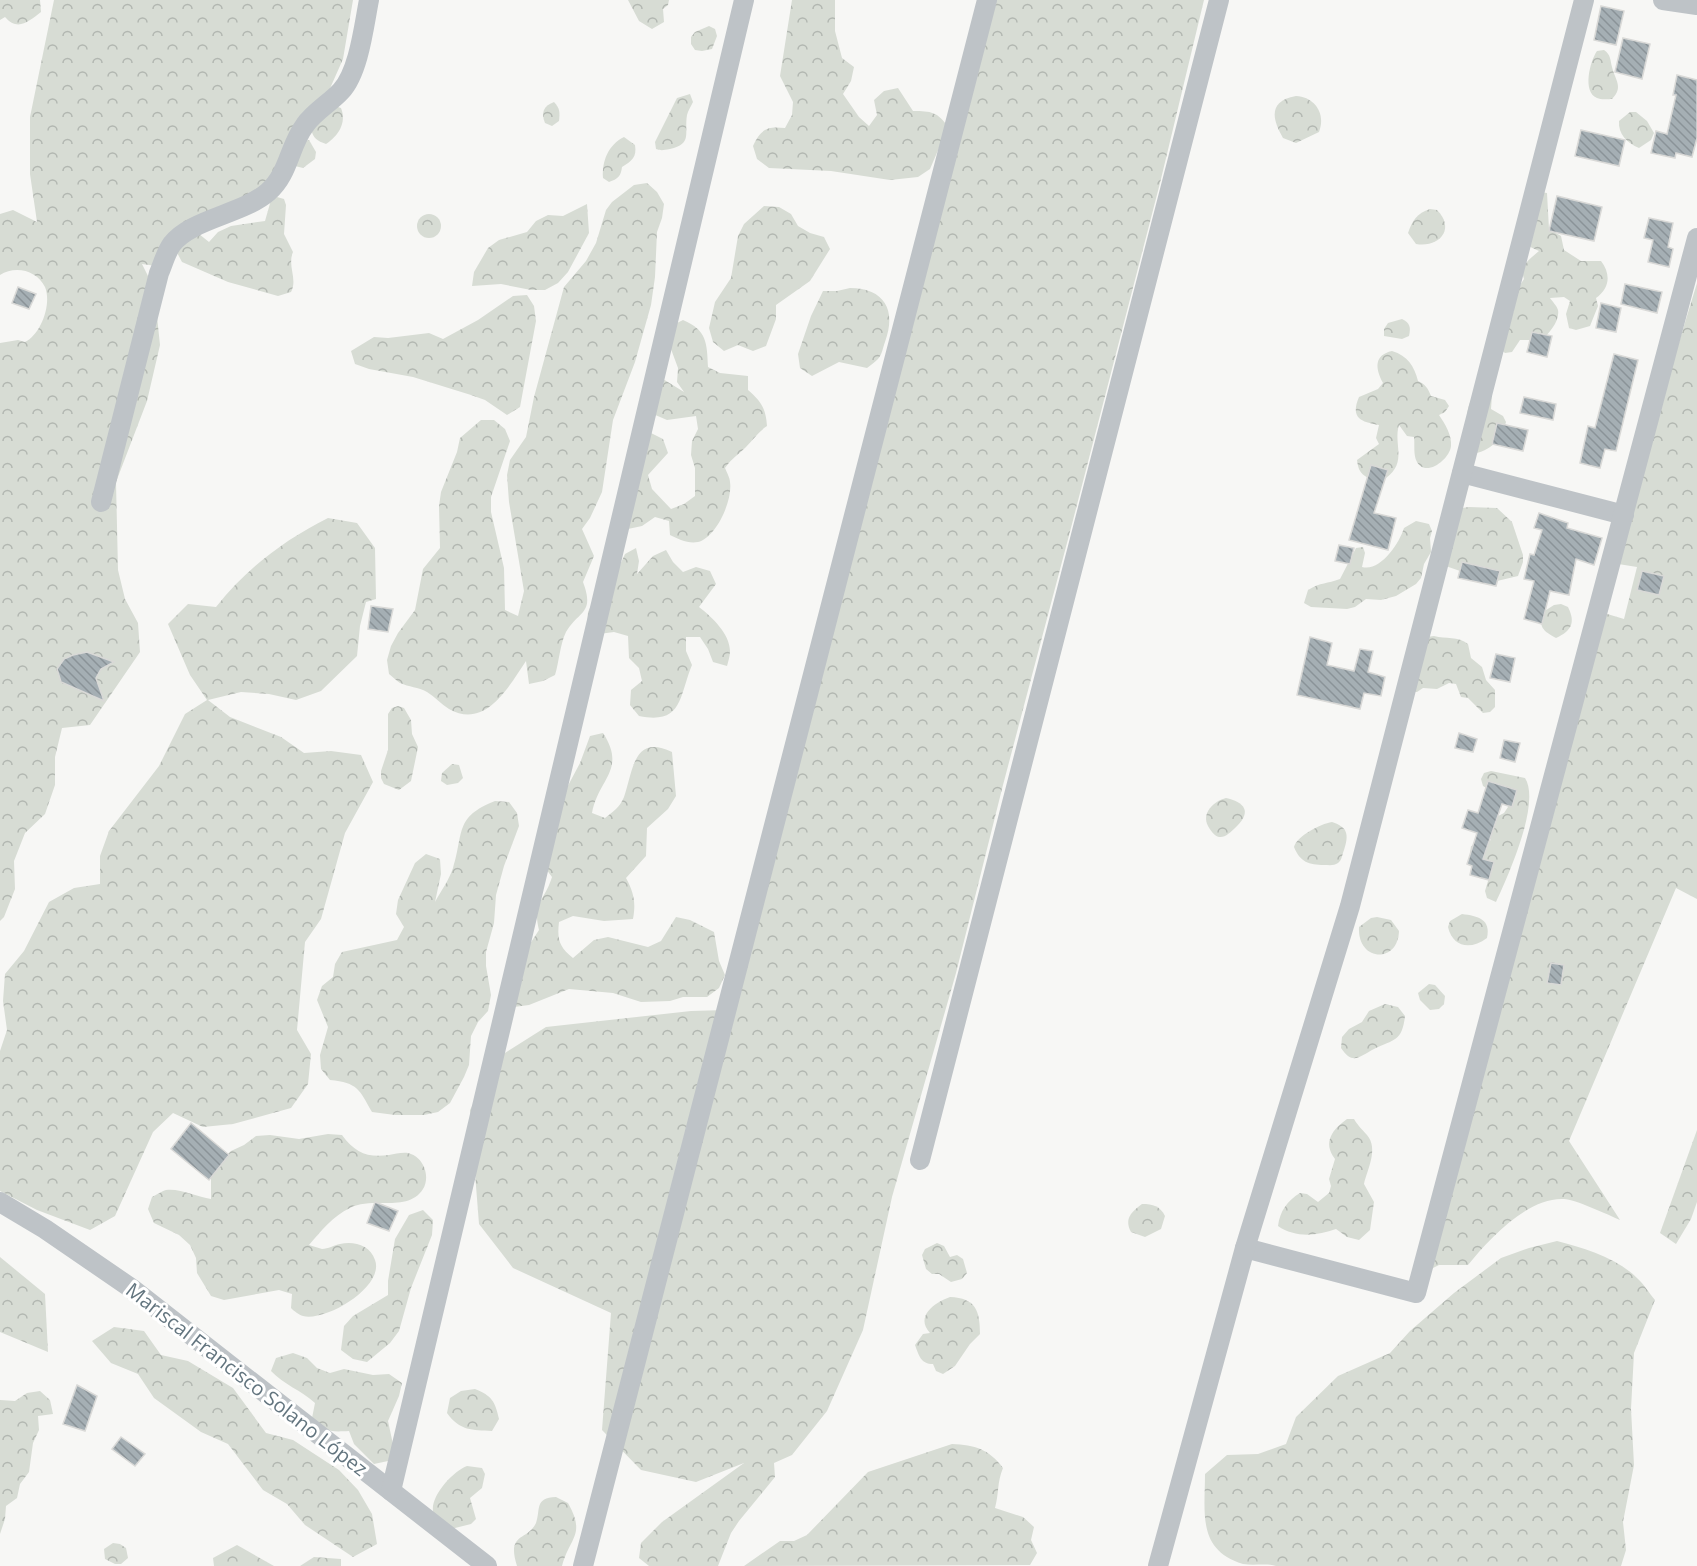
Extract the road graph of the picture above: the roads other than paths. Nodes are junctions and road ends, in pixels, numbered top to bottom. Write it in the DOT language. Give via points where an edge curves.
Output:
graph roads {
  1 [pos="369,0"];
  2 [pos="744,0"];
  3 [pos="987,0"];
  4 [pos="1219,0"];
  5 [pos="1584,0"];
  6 [pos="1662,0"];
  7 [pos="1697,5"];
  8 [pos="1697,238"];
  9 [pos="1462,473"];
  10 [pos="101,502"];
  11 [pos="1624,515"];
  12 [pos="920,1160"];
  13 [pos="0,1202"];
  14 [pos="1245,1248"];
  15 [pos="391,1491"];
  16 [pos="487,1566"];
  17 [pos="583,1566"];
  18 [pos="1158,1566"];
  1 -- 10 [label="street" via="358,58 344,89 305,124 282,176 251,204 194,227 173,243 159,273"];
  2 -- 15 [label="street"];
  3 -- 17 [label="street"];
  4 -- 12 [label="street"];
  5 -- 9 [label="street"];
  6 -- 7 [label="street"];
  8 -- 11 [label="street"];
  9 -- 11 [label="street"];
  9 -- 14 [label="street" via="1350,906"];
  11 -- 14 [label="street" via="1416,1293"];
  13 -- 15 [label="street, Mariscal Francisco Solano López" via="131,1288"];
  14 -- 18 [label="street"];
  15 -- 16 [label="street, Mariscal Francisco Solano López"];
}
